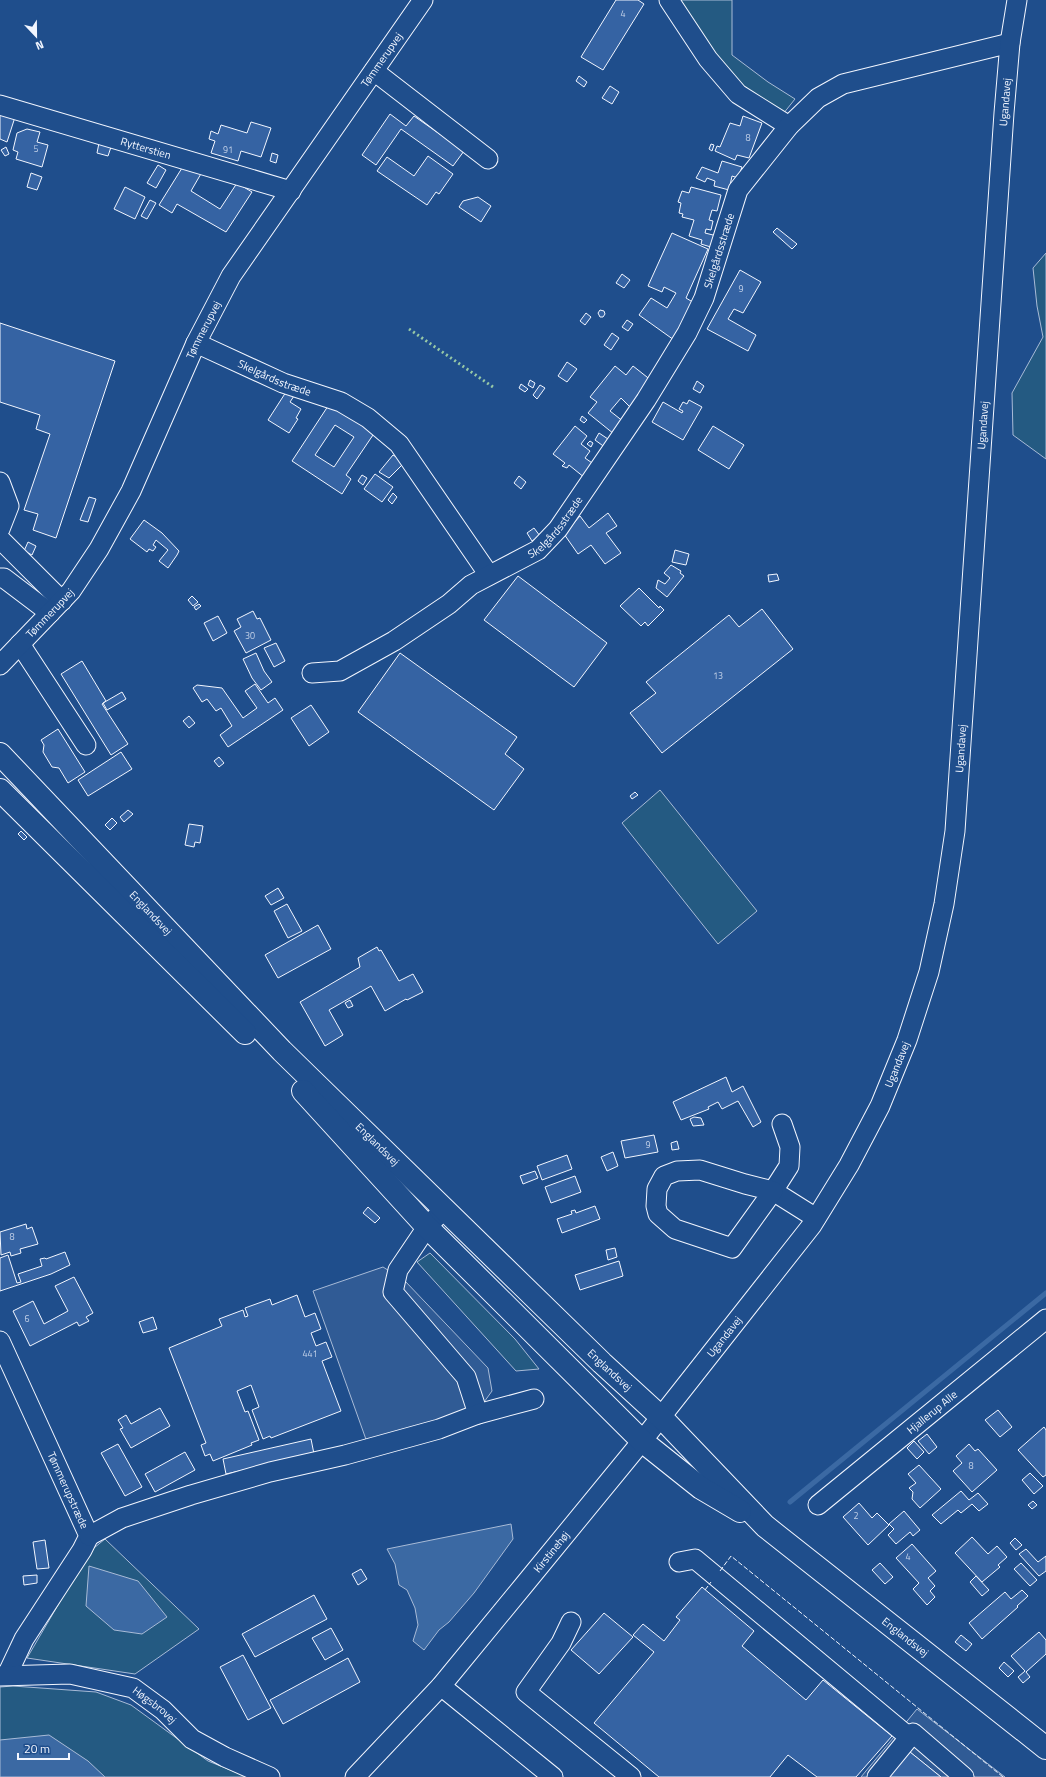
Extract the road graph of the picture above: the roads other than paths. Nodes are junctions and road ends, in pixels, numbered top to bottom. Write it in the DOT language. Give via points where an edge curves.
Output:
graph roads {
  1 [pos="423,0"];
  2 [pos="669,0"];
  3 [pos="1017,0"];
  4 [pos="1010,43"];
  5 [pos="374,71"];
  6 [pos="0,105"];
  7 [pos="789,126"];
  8 [pos="488,159"];
  9 [pos="291,191"];
  10 [pos="196,343"];
  11 [pos="0,482"];
  12 [pos="0,528"];
  13 [pos="0,539"];
  14 [pos="489,575"];
  15 [pos="0,578"];
  16 [pos="56,607"];
  17 [pos="20,644"];
  18 [pos="0,665"];
  19 [pos="312,673"];
  20 [pos="86,745"];
  21 [pos="0,754"];
  22 [pos="0,790"];
  23 [pos="782,1124"];
  24 [pos="773,1191"];
  25 [pos="444,1209"];
  26 [pos="816,1218"];
  27 [pos="426,1227"];
  28 [pos="1046,1319"];
  29 [pos="0,1341"];
  30 [pos="534,1399"];
  31 [pos="478,1414"];
  32 [pos="661,1417"];
  33 [pos="642,1441"];
  34 [pos="818,1504"];
  35 [pos="765,1526"];
  36 [pos="89,1536"];
  37 [pos="679,1562"];
  38 [pos="571,1622"];
  39 [pos="3,1676"];
  40 [pos="441,1686"];
  41 [pos="909,1737"];
  42 [pos="1046,1748"];
  43 [pos="270,1777"];
  44 [pos="355,1777"];
  45 [pos="553,1777"];
  46 [pos="631,1777"];
  47 [pos="877,1777"];
  48 [pos="964,1777"];
  1 -- 5 [label="street, Tømmerupvej"];
  2 -- 7 [label="street" via="708,59 738,94"];
  3 -- 4 [label="street, Ugandavej"];
  4 -- 7 [label="street, Skelgårdsstræde" via="843,84 818,98"];
  4 -- 26 [label="street, Ugandavej" via="955,831 944,904 929,972 907,1040 880,1106 849,1165"];
  5 -- 8 [label="street"];
  5 -- 9 [label="street, Tømmerupvej"];
  6 -- 9 [label="street, Rytterstien"];
  7 -- 14 [label="street, Skelgårdsstræde" via="738,190 704,298 687,333 646,400 558,529 538,550"];
  9 -- 10 [label="street, Tømmerupvej" via="231,276"];
  10 -- 14 [label="street, Skelgårdsstræde" via="283,383 341,402 368,418 399,444"];
  10 -- 16 [label="street, Tømmerupvej" via="130,491 99,549 71,591"];
  11 -- 12 [label="street" via="9,506"];
  13 -- 16 [label="street"];
  14 -- 19 [label="street" via="471,585 428,620 340,671"];
  15 -- 16 [label="street"];
  16 -- 17 [label="street, Tømmerupvej"];
  17 -- 18 [label="street, Tømmerupvej"];
  17 -- 20 [label="street"];
  21 -- 25 [label="main road, Englandsvej" via="282,1051"];
  22 -- 27 [label="main road, Englandsvej" via="301,1089"];
  23 -- 24 [label="street" via="790,1147 789,1166"];
  24 -- 24 [label="street" via="732,1248 675,1229 658,1214 656,1206 657,1189 664,1176 677,1171 700,1170"];
  24 -- 26 [label="street"];
  25 -- 27 [label="street"];
  25 -- 32 [label="main road, Englandsvej"];
  26 -- 32 [label="street, Ugandavej"];
  27 -- 31 [label="street" via="398,1270 393,1292 466,1377"];
  27 -- 33 [label="main road, Englandsvej"];
  28 -- 34 [label="street, Hjallerup Alle"];
  29 -- 36 [label="street, Tømmerupstræde"];
  30 -- 31 [label="street"];
  31 -- 36 [label="street" via="439,1429 191,1495 122,1518"];
  32 -- 33 [label="street, Kirstinehøj"];
  32 -- 35 [label="main road, Englandsvej"];
  33 -- 35 [label="main road, Englandsvej" via="701,1488"];
  33 -- 40 [label="street, Kirstinehøj"];
  35 -- 42 [label="main road, Englandsvej"];
  36 -- 39 [label="street, Tømmerupstræde"];
  37 -- 41 [label="street" via="695,1559"];
  38 -- 46 [label="street" via="561,1643 526,1692"];
  39 -- 43 [label="street, Høgsbrovej" via="70,1674 133,1688 163,1710 192,1738 225,1757"];
  40 -- 44 [label="street, Kirstinehøj"];
  40 -- 45 [label="street"];
  41 -- 47 [label="street"];
  41 -- 48 [label="street" via="913,1733"];
}
